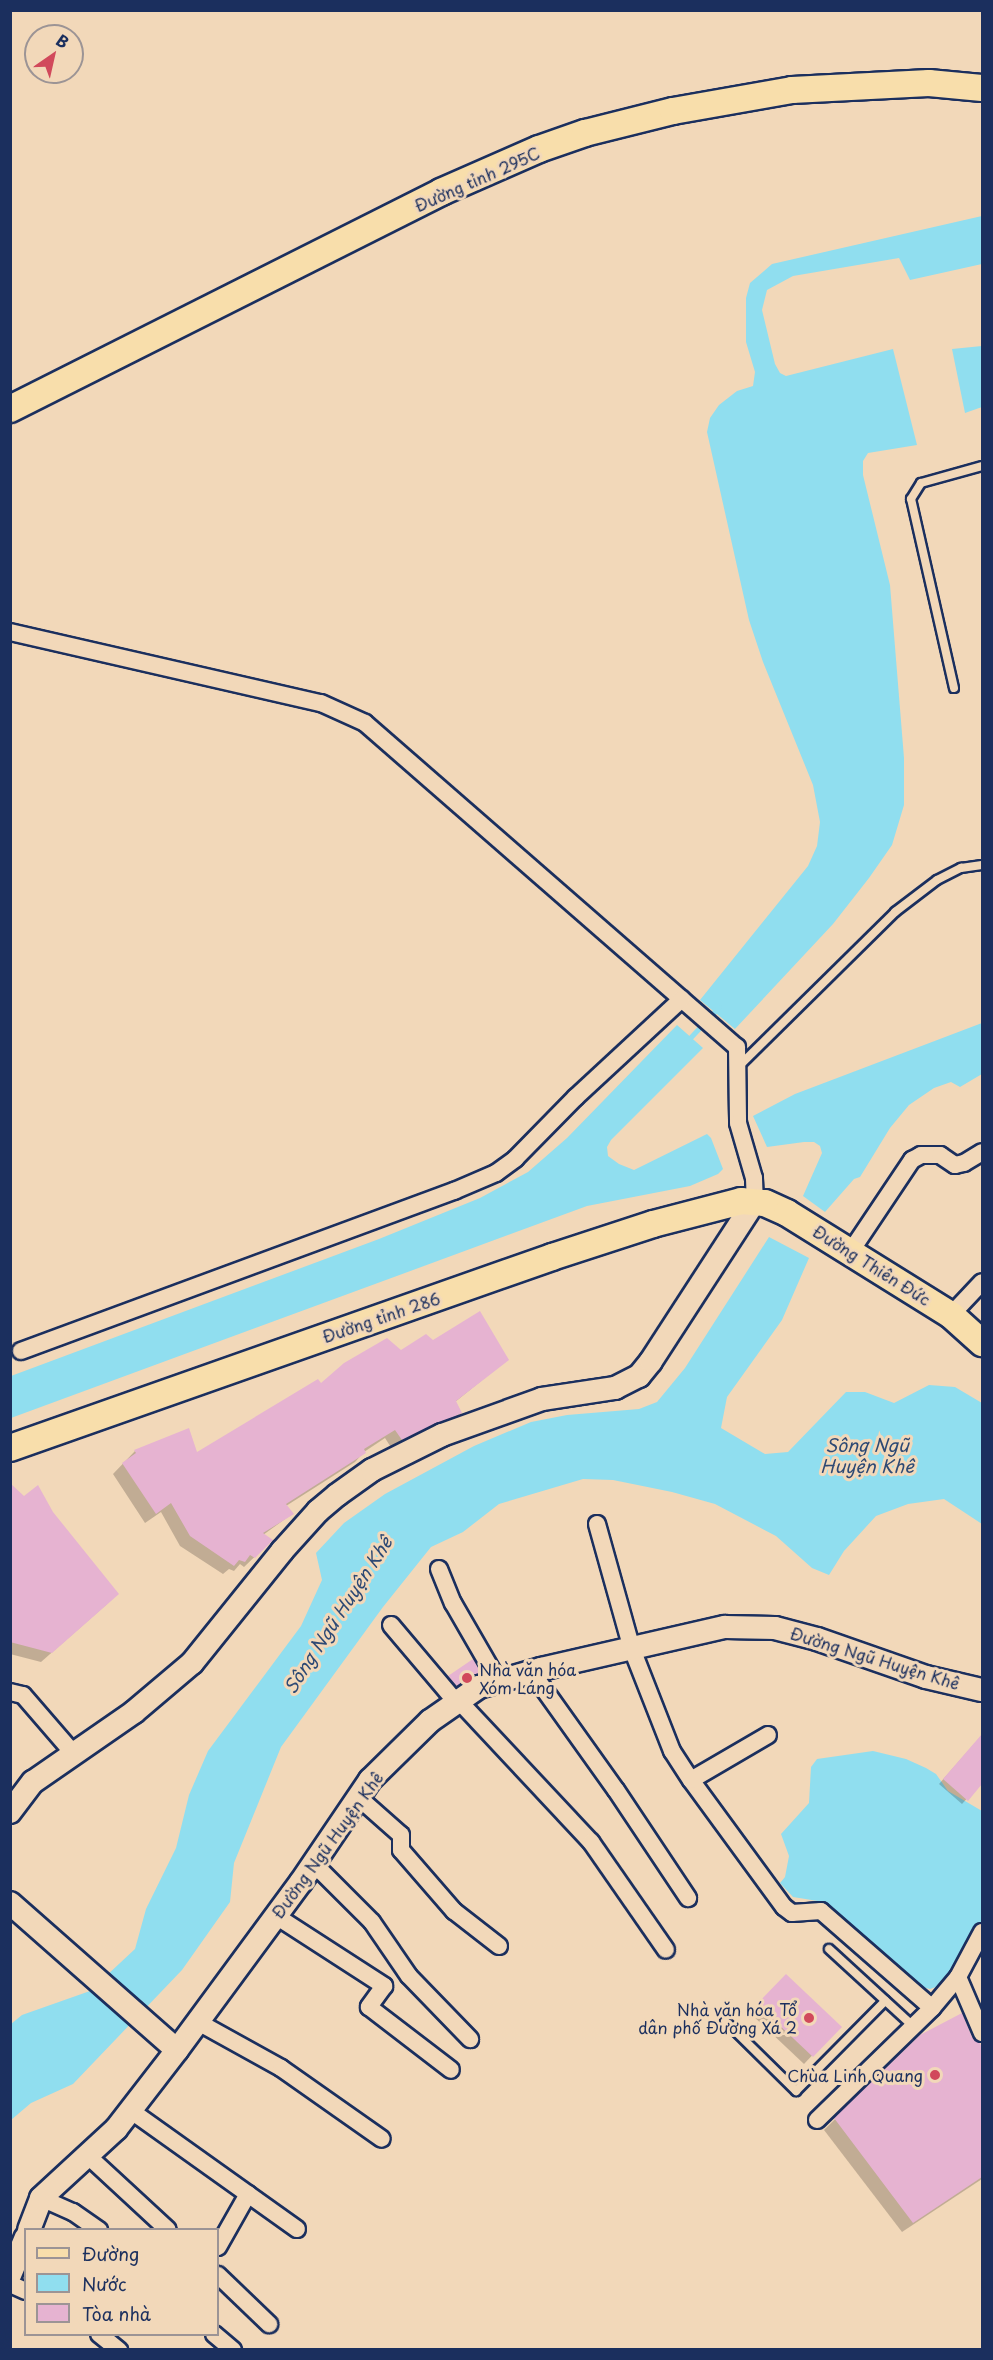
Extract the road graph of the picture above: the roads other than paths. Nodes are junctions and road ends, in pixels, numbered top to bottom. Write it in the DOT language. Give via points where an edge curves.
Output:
graph roads {
  1 [pos="982,88"];
  2 [pos="10,409"];
  3 [pos="982,466"];
  4 [pos="10,632"];
  5 [pos="954,688"];
  6 [pos="982,865"];
  7 [pos="687,1003"];
  8 [pos="737,1067"];
  9 [pos="982,1152"];
  10 [pos="755,1201"];
  11 [pos="851,1251"];
  12 [pos="982,1282"];
  13 [pos="951,1315"];
  14 [pos="982,1342"];
  15 [pos="21,1351"];
  16 [pos="10,1448"];
  17 [pos="597,1524"];
  18 [pos="439,1569"];
  19 [pos="391,1626"];
  20 [pos="632,1649"];
  21 [pos="531,1671"];
  22 [pos="498,1681"];
  23 [pos="982,1689"];
  24 [pos="10,1692"];
  25 [pos="458,1702"];
  26 [pos="768,1735"];
  27 [pos="73,1753"];
  28 [pos="691,1780"];
  29 [pos="358,1797"];
  30 [pos="10,1812"];
  31 [pos="313,1863"];
  32 [pos="688,1898"];
  33 [pos="10,1903"];
  34 [pos="276,1916"];
  35 [pos="982,1932"];
  36 [pos="499,1946"];
  37 [pos="830,1949"];
  38 [pos="666,1950"];
  39 [pos="958,1977"];
  40 [pos="885,2001"];
  41 [pos="932,2007"];
  42 [pos="725,2021"];
  43 [pos="198,2022"];
  44 [pos="913,2026"];
  45 [pos="982,2033"];
  46 [pos="470,2039"];
  47 [pos="171,2044"];
  48 [pos="451,2070"];
  49 [pos="130,2110"];
  50 [pos="817,2120"];
  51 [pos="382,2139"];
  52 [pos="87,2155"];
  53 [pos="248,2194"];
  54 [pos="41,2198"];
  55 [pos="28,2228"];
  56 [pos="97,2228"];
  57 [pos="167,2228"];
  58 [pos="297,2229"];
  59 [pos="24,2242"];
  60 [pos="219,2245"];
  61 [pos="10,2275"];
  62 [pos="219,2276"];
  63 [pos="10,2284"];
  64 [pos="24,2290"];
  65 [pos="269,2324"];
  66 [pos="102,2336"];
  67 [pos="217,2336"];
  68 [pos="120,2349"];
  69 [pos="233,2349"];
  1 -- 2 [label="main road, Đường tỉnh 295C" via="929,83 792,90 673,111 539,149 441,192"];
  3 -- 5 [label="lane" via="921,483 911,499"];
  4 -- 7 [label="street" via="321,703 365,723"];
  6 -- 8 [label="lane" via="961,868 937,880 895,912"];
  7 -- 8 [label="street" via="737,1047"];
  7 -- 15 [label="street" via="576,1097 496,1173"];
  8 -- 10 [label="street" via="738,1124 754,1179"];
  9 -- 11 [label="street" via="955,1165 940,1155 921,1155 912,1160"];
  10 -- 11 [label="main road, Đường Thiên Đức" via="773,1205"];
  10 -- 16 [label="main road, Đường tỉnh 286" via="741,1201 653,1224 552,1257"];
  10 -- 27 [label="street" via="639,1376 615,1388 550,1397 509,1410 442,1436 372,1470 318,1511 192,1663 134,1712"];
  11 -- 13 [label="main road, Đường Thiên Đức"];
  12 -- 13 [label="street"];
  13 -- 14 [label="main road, Đường Thiên Đức"];
  17 -- 20 [label="street"];
  18 -- 22 [label="street" via="453,1603"];
  19 -- 25 [label="street"];
  20 -- 21 [label="street, Đường Ngũ Huyện Khê"];
  20 -- 23 [label="street, Đường Ngũ Huyện Khê" via="725,1627 775,1628 926,1677"];
  20 -- 28 [label="street" via="672,1751"];
  21 -- 22 [label="street, Đường Ngũ Huyện Khê"];
  21 -- 32 [label="street"];
  22 -- 25 [label="street, Đường Ngũ Huyện Khê" via="479,1687"];
  24 -- 27 [label="street" via="23,1695"];
  25 -- 29 [label="street, Đường Ngũ Huyện Khê" via="413,1738"];
  25 -- 38 [label="street" via="591,1842"];
  26 -- 28 [label="street"];
  27 -- 30 [label="street" via="33,1782"];
  28 -- 41 [label="street" via="784,1907 792,1913 821,1911"];
  29 -- 31 [label="street, Đường Ngũ Huyện Khê"];
  29 -- 36 [label="street" via="401,1835 401,1850 454,1911"];
  31 -- 34 [label="street, Đường Ngũ Huyện Khê"];
  31 -- 46 [label="street" via="372,1922 409,1976"];
  33 -- 47 [label="street"];
  34 -- 43 [label="street, Đường Ngũ Huyện Khê"];
  34 -- 48 [label="street" via="384,1986 369,2007"];
  35 -- 39 [label="street"];
  37 -- 40 [label="lane"];
  39 -- 41 [label="street"];
  39 -- 45 [label="street"];
  40 -- 42 [label="lane" via="796,2091"];
  40 -- 44 [label="lane"];
  41 -- 44 [label="street"];
  43 -- 47 [label="street, Đường Ngũ Huyện Khê"];
  43 -- 51 [label="street" via="281,2068"];
  44 -- 50 [label="street"];
  47 -- 49 [label="street, Đường Ngũ Huyện Khê"];
  49 -- 52 [label="street, Đường Ngũ Huyện Khê" via="116,2129"];
  49 -- 53 [label="street"];
  52 -- 54 [label="street, Đường Ngũ Huyện Khê"];
  52 -- 57 [label="street"];
  53 -- 58 [label="street"];
  53 -- 60 [label="street"];
  54 -- 55 [label="street, Đường Ngũ Huyện Khê"];
  54 -- 56 [label="street"];
  59 -- 61 [label="street"];
  62 -- 65 [label="street"];
  63 -- 64 [label="street"];
  66 -- 68 [label="street"];
  67 -- 69 [label="street"];
}
